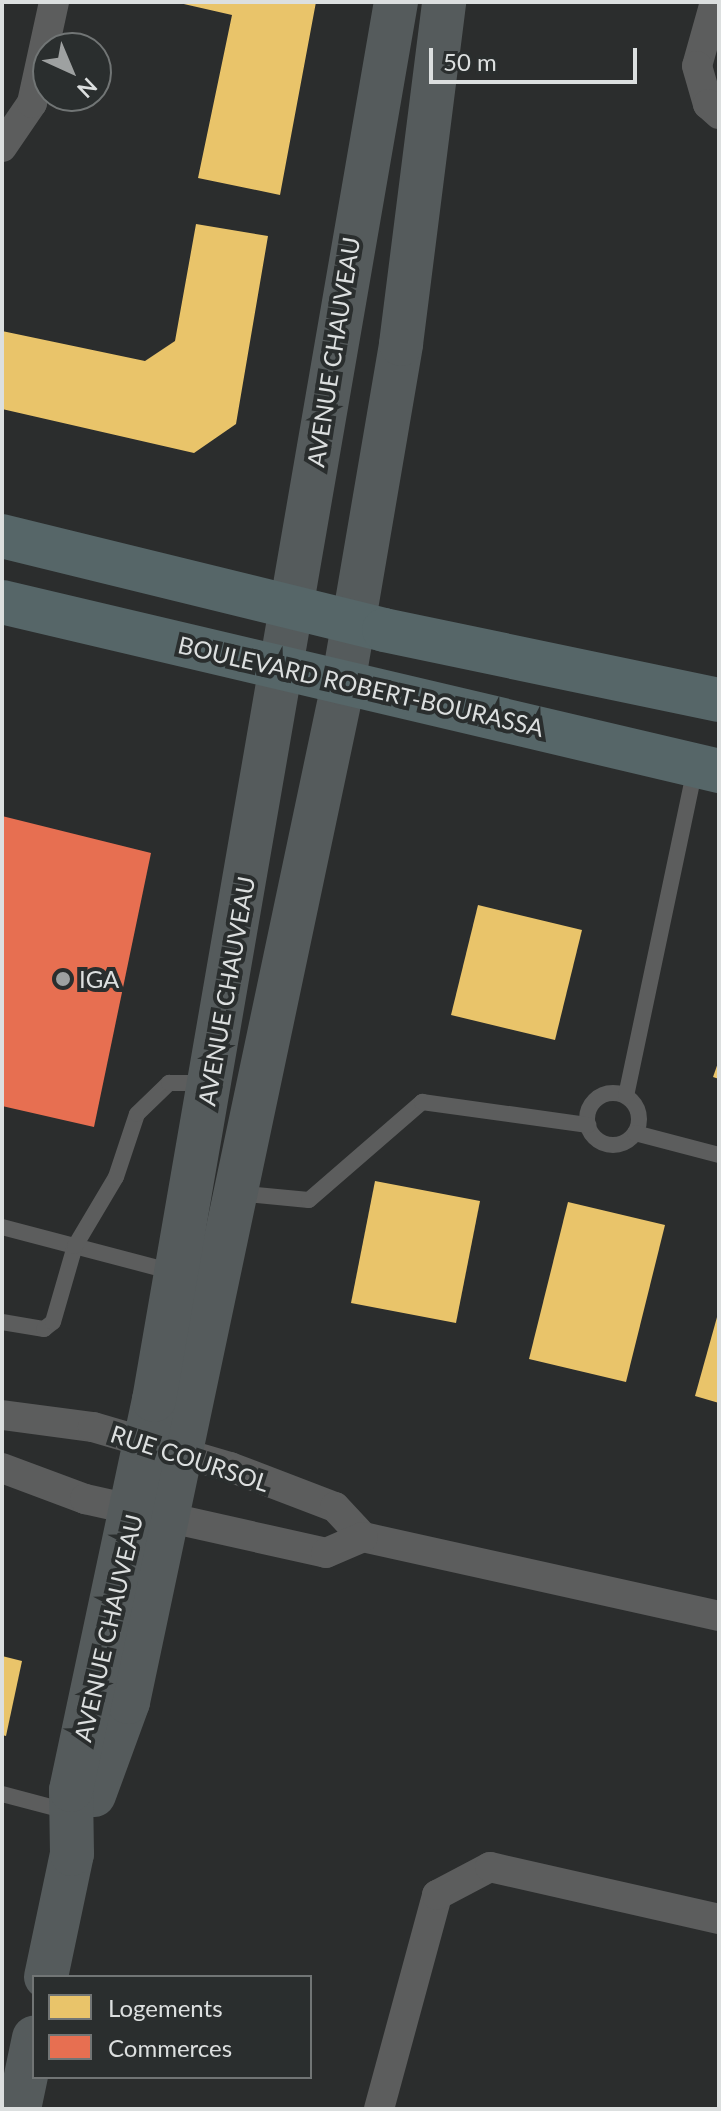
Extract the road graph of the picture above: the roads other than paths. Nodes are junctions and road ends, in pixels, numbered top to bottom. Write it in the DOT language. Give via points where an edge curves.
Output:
graph roads {
  1 [pos="54,2"];
  2 [pos="396,2"];
  3 [pos="444,2"];
  4 [pos="715,2"];
  5 [pos="719,114"];
  6 [pos="2,147"];
  7 [pos="2,536"];
  8 [pos="2,602"];
  9 [pos="294,603"];
  10 [pos="354,620"];
  11 [pos="283,669"];
  12 [pos="343,684"];
  13 [pos="719,700"];
  14 [pos="707,768"];
  15 [pos="209,1083"];
  16 [pos="626,1096"];
  17 [pos="588,1125"];
  18 [pos="635,1133"];
  19 [pos="719,1155"];
  20 [pos="213,1190"];
  21 [pos="2,1227"];
  22 [pos="75,1246"];
  23 [pos="175,1273"];
  24 [pos="2,1322"];
  25 [pos="2,1415"];
  26 [pos="164,1448"];
  27 [pos="2,1468"];
  28 [pos="151,1514"];
  29 [pos="363,1537"];
  30 [pos="719,1616"];
  31 [pos="2,1794"];
  32 [pos="72,1833"];
  33 [pos="719,1919"];
  34 [pos="46,1975"];
  35 [pos="32,2047"];
  36 [pos="19,2109"];
  37 [pos="379,2109"];
  1 -- 6 [label="street" via="32,103"];
  2 -- 9 [label="main road, AVENUE CHAUVEAU"];
  3 -- 10 [label="main road" via="408,302"];
  4 -- 5 [label="street" via="697,66 708,104"];
  7 -- 9 [label="highway"];
  8 -- 11 [label="highway, BOULEVARD ROBERT-BOURASSA"];
  9 -- 10 [label="highway"];
  9 -- 11 [label="main road, AVENUE CHAUVEAU"];
  10 -- 12 [label="main road"];
  10 -- 13 [label="highway"];
  11 -- 12 [label="highway, BOULEVARD ROBERT-BOURASSA"];
  11 -- 15 [label="main road, AVENUE CHAUVEAU"];
  12 -- 14 [label="highway, BOULEVARD ROBERT-BOURASSA"];
  12 -- 20 [label="main road"];
  14 -- 16 [label="lane"];
  15 -- 20 [label="main road, AVENUE CHAUVEAU"];
  15 -- 22 [label="lane" via="154,1091"];
  16 -- 17 [label="lane" via="601,1095 589,1108"];
  16 -- 18 [label="lane" via="638,1108"];
  17 -- 18 [label="lane" via="605,1144"];
  17 -- 20 [label="lane" via="422,1102 309,1200"];
  18 -- 19 [label="lane"];
  20 -- 23 [label="main road, AVENUE CHAUVEAU"];
  20 -- 26 [label="main road"];
  21 -- 22 [label="lane"];
  22 -- 23 [label="lane"];
  22 -- 24 [label="lane" via="53,1322 44,1329"];
  23 -- 26 [label="main road, AVENUE CHAUVEAU"];
  25 -- 26 [label="street, RUE COURSOL"];
  26 -- 28 [label="main road"];
  26 -- 29 [label="street, RUE COURSOL" via="335,1507"];
  27 -- 28 [label="street"];
  28 -- 29 [label="street" via="326,1553"];
  28 -- 32 [label="main road" via="128,1702"];
  29 -- 30 [label="street"];
  31 -- 32 [label="lane"];
  32 -- 34 [label="main road"];
  33 -- 37 [label="street" via="490,1867 437,1895"];
  35 -- 36 [label="main road"];
}
